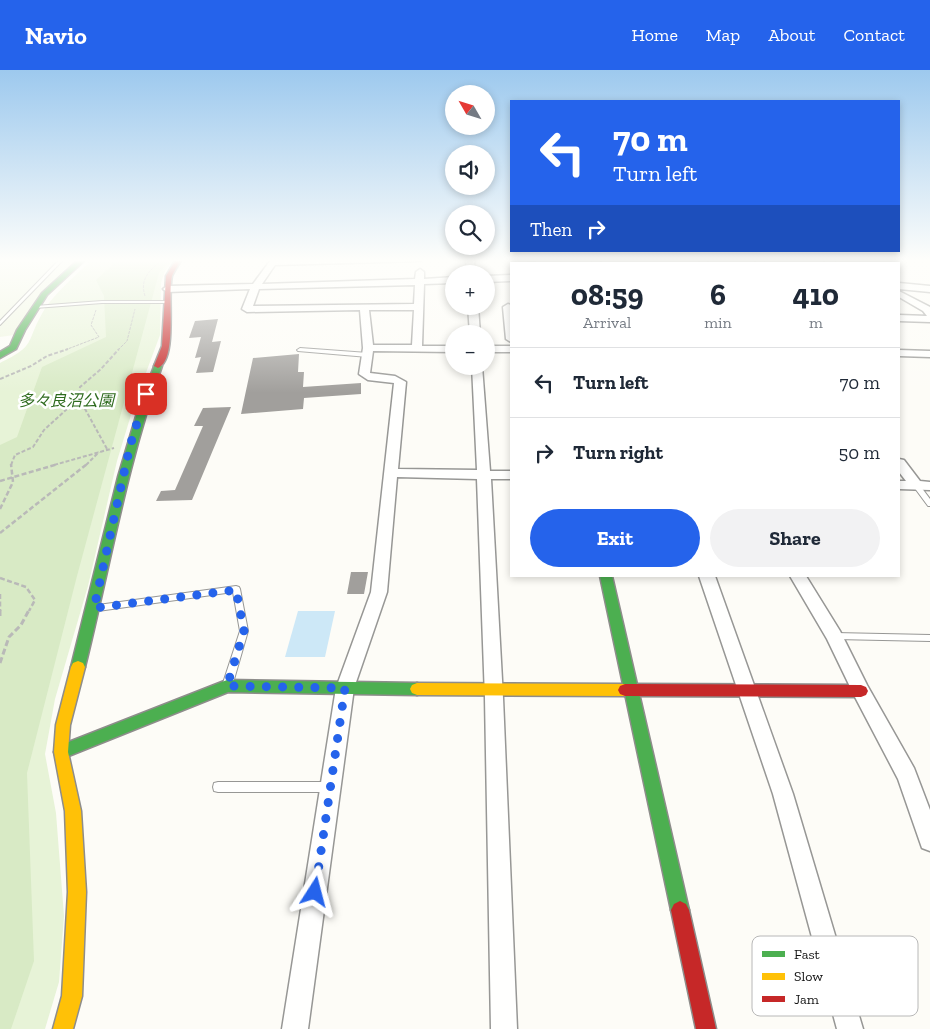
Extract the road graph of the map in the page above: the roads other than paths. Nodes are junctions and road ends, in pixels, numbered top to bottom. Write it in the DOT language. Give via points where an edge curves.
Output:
graph roads {
  1 [pos="19,304"];
  2 [pos="37,304"];
  3 [pos="79,304"];
  4 [pos="167,304"];
  5 [pos="249,304"];
  6 [pos="418,304"];
  7 [pos="917,304"];
  8 [pos="35,307"];
  9 [pos="418,307"];
  10 [pos="508,307"];
  11 [pos="364,308"];
  12 [pos="930,314"];
  13 [pos="900,318"];
  14 [pos="930,319"];
  15 [pos="0,324"];
  16 [pos="510,328"];
  17 [pos="417,348"];
  18 [pos="445,349"];
  19 [pos="495,349"];
  20 [pos="510,349"];
  21 [pos="300,350"];
  22 [pos="368,352"];
  23 [pos="900,353"];
  24 [pos="930,354"];
  25 [pos="0,356"];
  26 [pos="478,375"];
  27 [pos="900,464"];
  28 [pos="391,473"];
  29 [pos="485,474"];
  30 [pos="510,475"];
  31 [pos="900,485"];
  32 [pos="916,485"];
  33 [pos="930,486"];
  34 [pos="930,504"];
  35 [pos="606,577"];
  36 [pos="707,577"];
  37 [pos="799,577"];
  38 [pos="94,608"];
  39 [pos="834,636"];
  40 [pos="930,638"];
  41 [pos="227,686"];
  42 [pos="345,688"];
  43 [pos="632,689"];
  44 [pos="494,690"];
  45 [pos="747,691"];
  46 [pos="861,691"];
  47 [pos="61,752"];
  48 [pos="330,787"];
  49 [pos="218,788"];
  50 [pos="930,840"];
  51 [pos="824,936"];
  52 [pos="846,1016"];
  53 [pos="63,1029"];
  54 [pos="295,1029"];
  55 [pos="504,1029"];
  56 [pos="706,1029"];
  57 [pos="850,1029"];
  1 -- 15 [label="lane"];
  2 -- 8 [label="street"];
  3 -- 8 [label="lane"];
  4 -- 38 [label="street" via="166,346 130,446"];
  5 -- 11 [label="street" via="247,309"];
  6 -- 9 [label="street"];
  7 -- 12 [label="street"];
  8 -- 25 [label="street" via="13,346"];
  9 -- 11 [label="street"];
  9 -- 17 [label="street"];
  10 -- 16 [label="street"];
  11 -- 22 [label="street"];
  13 -- 14 [label="street"];
  17 -- 18 [label="street"];
  17 -- 22 [label="street"];
  19 -- 20 [label="street"];
  21 -- 22 [label="lane"];
  22 -- 28 [label="street" via="366,377 394,378 400,382"];
  23 -- 24 [label="street"];
  26 -- 29 [label="street"];
  27 -- 32 [label="street"];
  28 -- 29 [label="street"];
  28 -- 42 [label="street" via="379,592"];
  29 -- 30 [label="street"];
  29 -- 44 [label="street"];
  31 -- 32 [label="street"];
  32 -- 33 [label="street"];
  32 -- 34 [label="lane"];
  35 -- 43 [label="street"];
  36 -- 45 [label="street"];
  37 -- 39 [label="street"];
  38 -- 41 [label="lane" via="236,590 244,631"];
  38 -- 47 [label="street" via="63,725"];
  39 -- 40 [label="lane"];
  39 -- 46 [label="street"];
  41 -- 42 [label="street"];
  41 -- 47 [label="street"];
  42 -- 44 [label="street"];
  42 -- 48 [label="street"];
  43 -- 44 [label="street"];
  43 -- 45 [label="street"];
  43 -- 56 [label="street"];
  44 -- 55 [label="street"];
  45 -- 46 [label="street"];
  45 -- 51 [label="street" via="784,794"];
  46 -- 50 [label="street" via="907,775"];
  47 -- 53 [label="street" via="73,811 77,892 72,996"];
  48 -- 49 [label="lane"];
  48 -- 54 [label="street"];
  52 -- 57 [label="street"];
}
